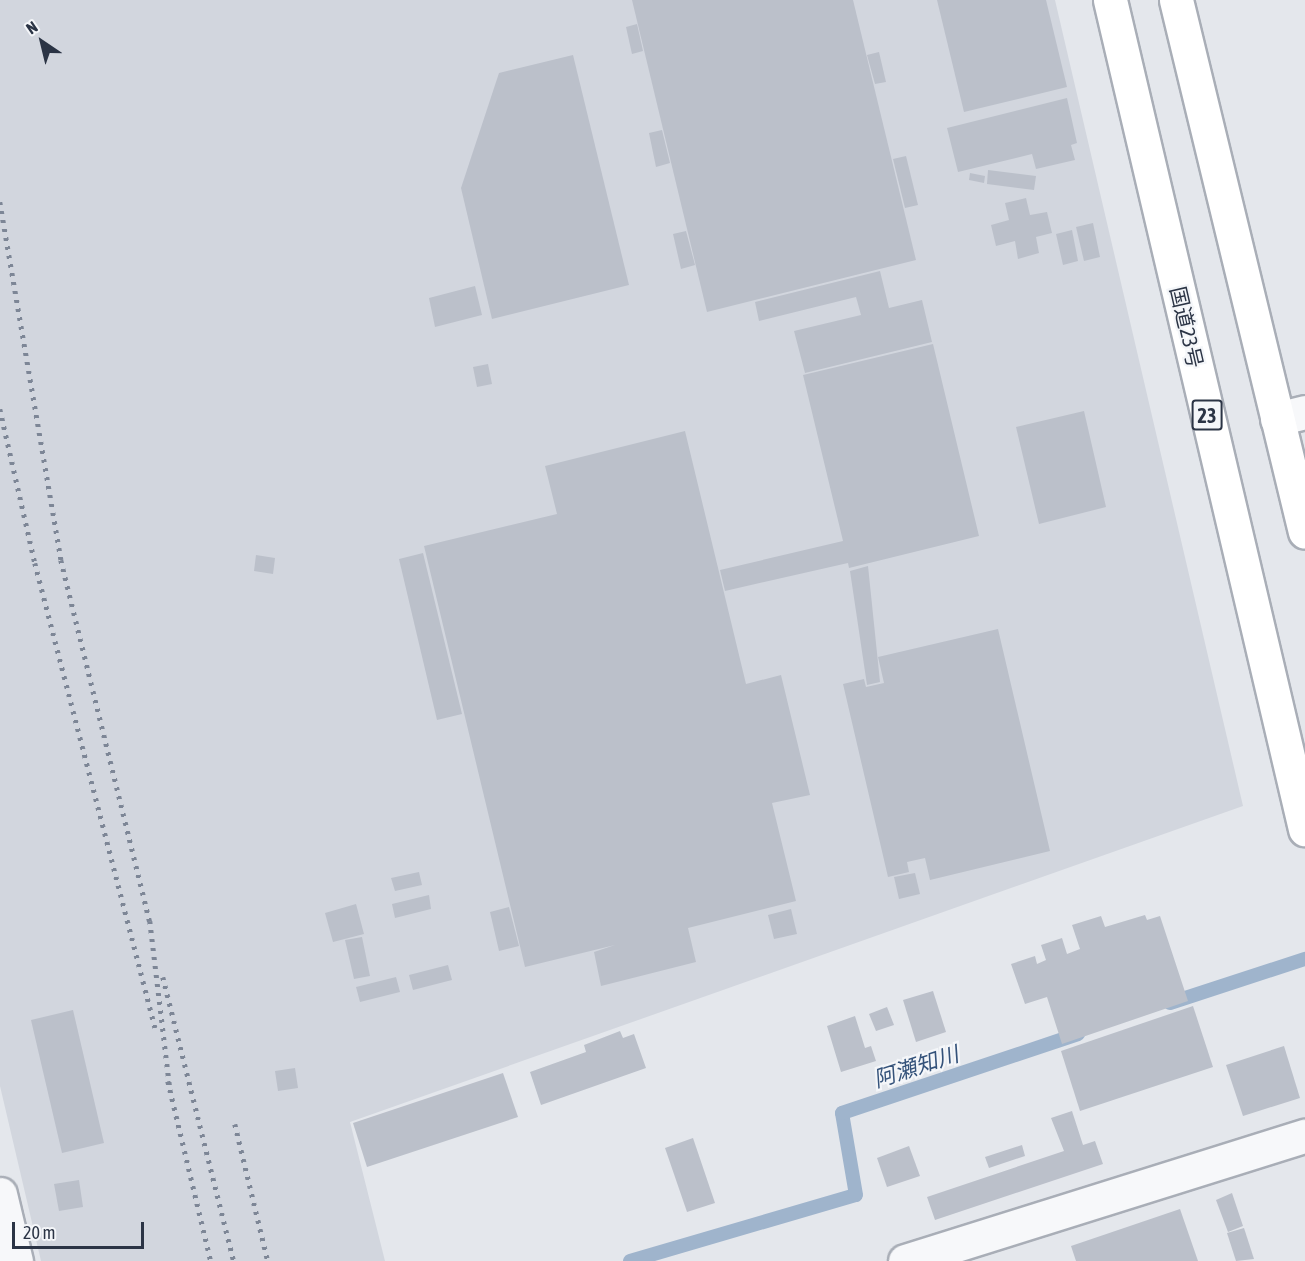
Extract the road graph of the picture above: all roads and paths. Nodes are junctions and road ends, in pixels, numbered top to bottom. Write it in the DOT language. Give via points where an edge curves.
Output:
graph roads {
  1 [pos="1110,0"];
  2 [pos="1176,0"];
  3 [pos="1291,416"];
  4 [pos="1305,532"];
  5 [pos="1305,829"];
  6 [pos="1305,1136"];
  7 [pos="0,1194"];
  8 [pos="10,1256"];
  9 [pos="905,1261"];
  1 -- 5 [label="highway, 国道23号 / 23"];
  2 -- 3 [label="highway"];
  3 -- 4 [label="highway"];
  6 -- 9 [label="street"];
  7 -- 8 [label="street"];
}
